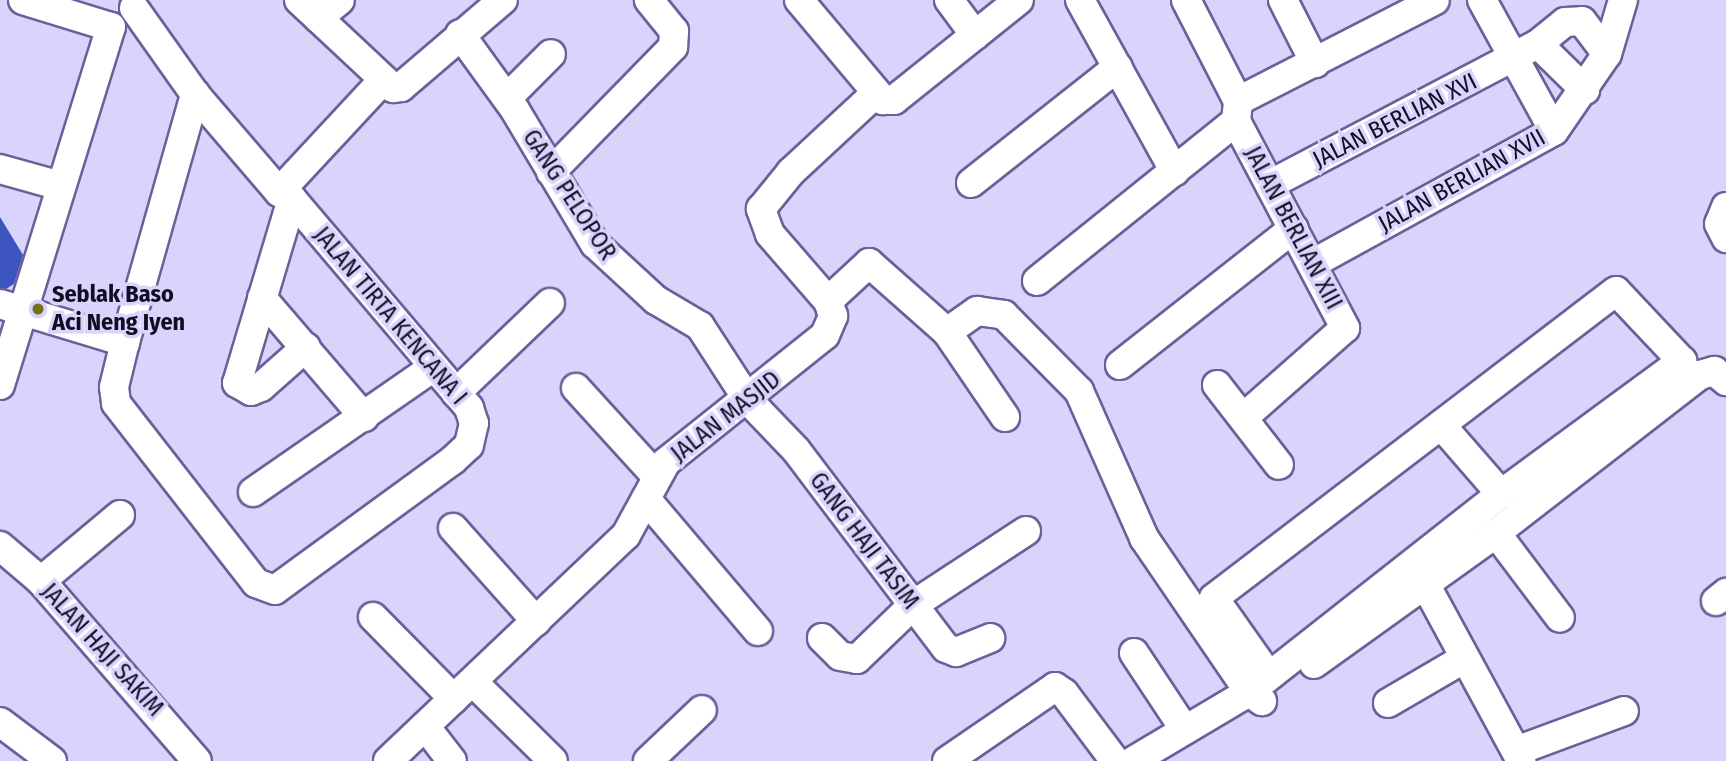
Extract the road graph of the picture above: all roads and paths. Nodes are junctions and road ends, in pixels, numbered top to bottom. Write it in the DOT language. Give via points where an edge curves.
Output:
graph roads {
  1 [pos="23,0"];
  2 [pos="341,0"];
  3 [pos="649,0"];
  4 [pos="799,0"];
  5 [pos="948,0"];
  6 [pos="1019,0"];
  7 [pos="1080,0"];
  8 [pos="1186,0"];
  9 [pos="1283,0"];
  10 [pos="1435,0"];
  11 [pos="1482,0"];
  12 [pos="1623,0"];
  13 [pos="491,3"];
  14 [pos="140,4"];
  15 [pos="308,9"];
  16 [pos="1388,11"];
  17 [pos="111,27"];
  18 [pos="460,34"];
  19 [pos="975,35"];
  20 [pos="1528,51"];
  21 [pos="551,54"];
  22 [pos="1607,54"];
  23 [pos="1315,63"];
  24 [pos="1118,67"];
  25 [pos="383,80"];
  26 [pos="1585,90"];
  27 [pos="195,94"];
  28 [pos="875,94"];
  29 [pos="507,98"];
  30 [pos="1237,111"];
  31 [pos="1554,131"];
  32 [pos="0,169"];
  33 [pos="551,172"];
  34 [pos="1175,172"];
  35 [pos="971,183"];
  36 [pos="1271,184"];
  37 [pos="61,186"];
  38 [pos="286,196"];
  39 [pos="1726,207"];
  40 [pos="1294,228"];
  41 [pos="1726,238"];
  42 [pos="1312,264"];
  43 [pos="1037,281"];
  44 [pos="262,298"];
  45 [pos="828,301"];
  46 [pos="550,303"];
  47 [pos="13,308"];
  48 [pos="947,332"];
  49 [pos="125,342"];
  50 [pos="306,347"];
  51 [pos="1120,365"];
  52 [pos="432,368"];
  53 [pos="1726,382"];
  54 [pos="0,385"];
  55 [pos="1217,386"];
  56 [pos="576,388"];
  57 [pos="456,393"];
  58 [pos="748,400"];
  59 [pos="1005,417"];
  60 [pos="364,418"];
  61 [pos="1243,418"];
  62 [pos="1441,425"];
  63 [pos="1279,466"];
  64 [pos="651,488"];
  65 [pos="253,492"];
  66 [pos="1501,494"];
  67 [pos="120,515"];
  68 [pos="453,528"];
  69 [pos="1026,531"];
  70 [pos="1496,533"];
  71 [pos="0,546"];
  72 [pos="41,581"];
  73 [pos="1424,582"];
  74 [pos="913,606"];
  75 [pos="373,617"];
  76 [pos="1560,618"];
  77 [pos="536,621"];
  78 [pos="758,631"];
  79 [pos="822,638"];
  80 [pos="990,638"];
  81 [pos="1134,653"];
  82 [pos="1465,658"];
  83 [pos="1259,684"];
  84 [pos="463,691"];
  85 [pos="1388,703"];
  86 [pos="702,710"];
  87 [pos="1624,711"];
  88 [pos="0,722"];
  89 [pos="425,726"];
  90 [pos="1185,730"];
  91 [pos="1518,756"];
  92 [pos="1114,759"];
  93 [pos="52,761"];
  94 [pos="197,761"];
  95 [pos="388,761"];
  96 [pos="452,761"];
  97 [pos="554,761"];
  98 [pos="648,761"];
  99 [pos="947,761"];
  1 -- 17 [label="street"];
  2 -- 15 [label="street"];
  3 -- 33 [label="street" via="674,31 673,47"];
  4 -- 28 [label="street"];
  5 -- 19 [label="street"];
  6 -- 19 [label="street"];
  7 -- 24 [label="street"];
  8 -- 30 [label="street, JALAN BERLIAN XIII"];
  9 -- 23 [label="street"];
  10 -- 16 [label="street"];
  11 -- 20 [label="street"];
  12 -- 22 [label="street, JALAN BERLIAN XVII"];
  13 -- 18 [label="street"];
  14 -- 17 [label="street"];
  14 -- 27 [label="street, JALAN TIRTA KENCANA I"];
  15 -- 25 [label="street"];
  16 -- 23 [label="street"];
  17 -- 37 [label="street"];
  18 -- 25 [label="street" via="401,87"];
  18 -- 29 [label="street, GANG PELOPOR"];
  19 -- 28 [label="street" via="894,100"];
  20 -- 22 [label="street, JALAN BERLIAN XVI" via="1571,19 1582,21"];
  20 -- 26 [label="street"];
  20 -- 31 [label="street"];
  20 -- 36 [label="street, JALAN BERLIAN XVI"];
  21 -- 29 [label="street"];
  22 -- 26 [label="street, JALAN BERLIAN XVII"];
  23 -- 30 [label="street"];
  24 -- 34 [label="street"];
  24 -- 35 [label="street"];
  25 -- 38 [label="street"];
  26 -- 31 [label="street, JALAN BERLIAN XVII"];
  27 -- 38 [label="street, JALAN TIRTA KENCANA I"];
  27 -- 49 [label="street"];
  28 -- 45 [label="street" via="791,172 761,209 770,234"];
  29 -- 33 [label="street, GANG PELOPOR"];
  30 -- 34 [label="street"];
  30 -- 36 [label="street, JALAN BERLIAN XIII"];
  31 -- 42 [label="street, JALAN BERLIAN XVII"];
  32 -- 37 [label="street"];
  33 -- 58 [label="street, GANG PELOPOR" via="595,244 656,300 700,326"];
  34 -- 43 [label="street"];
  36 -- 40 [label="street, JALAN BERLIAN XIII"];
  37 -- 47 [label="street"];
  38 -- 44 [label="street"];
  38 -- 52 [label="street, JALAN TIRTA KENCANA I"];
  39 -- 41 [label="street" via="1719,224"];
  40 -- 42 [label="street, JALAN BERLIAN XIII"];
  40 -- 51 [label="street"];
  42 -- 61 [label="street, JALAN BERLIAN XIII" via="1345,327"];
  44 -- 50 [label="street"];
  44 -- 50 [label="street" via="237,383 243,390 261,387"];
  45 -- 48 [label="street" via="863,265 875,264"];
  45 -- 58 [label="street, JALAN MASJID" via="833,316 825,335"];
  46 -- 57 [label="street"];
  47 -- 49 [label="street"];
  47 -- 54 [label="street"];
  48 -- 59 [label="street"];
  48 -- 83 [label="street" via="977,311 1004,315 1079,391 1144,538"];
  49 -- 57 [label="street, JALAN TIRTA KENCANA I" via="114,387 116,404 256,583 275,590 461,453 474,423"];
  50 -- 60 [label="street"];
  52 -- 57 [label="street, JALAN TIRTA KENCANA I"];
  52 -- 60 [label="street"];
  53 -- 70 [label="street" via="1714,371 1700,375"];
  55 -- 61 [label="street"];
  56 -- 64 [label="street"];
  58 -- 64 [label="street, JALAN MASJID" via="666,463"];
  58 -- 74 [label="street, GANG HAJI TASIM" via="796,450"];
  60 -- 65 [label="street"];
  61 -- 63 [label="street"];
  62 -- 66 [label="street"];
  62 -- 66 [label="street" via="1616,291 1682,361"];
  62 -- 83 [label="street" via="1214,598"];
  64 -- 77 [label="street, JALAN MASJID" via="633,527"];
  64 -- 78 [label="street"];
  66 -- 83 [label="street"];
  67 -- 72 [label="street"];
  68 -- 77 [label="street"];
  69 -- 74 [label="street"];
  70 -- 73 [label="street"];
  70 -- 76 [label="street"];
  71 -- 72 [label="street, JALAN HAJI SAKIM"];
  72 -- 94 [label="street, JALAN HAJI SAKIM"];
  73 -- 82 [label="street"];
  73 -- 83 [label="street" via="1265,701"];
  74 -- 79 [label="street" via="857,659 840,656"];
  74 -- 80 [label="street, GANG HAJI TASIM" via="949,651"];
  75 -- 84 [label="street"];
  77 -- 84 [label="street, JALAN MASJID"];
  81 -- 90 [label="street"];
  82 -- 85 [label="street"];
  82 -- 91 [label="street"];
  83 -- 90 [label="street"];
  84 -- 89 [label="street, JALAN MASJID"];
  84 -- 97 [label="street"];
  86 -- 98 [label="street"];
  87 -- 91 [label="street"];
  88 -- 93 [label="street"];
  89 -- 95 [label="street, JALAN MASJID"];
  89 -- 96 [label="street"];
  90 -- 92 [label="street"];
  92 -- 99 [label="street" via="1065,692 1055,688"];
}
